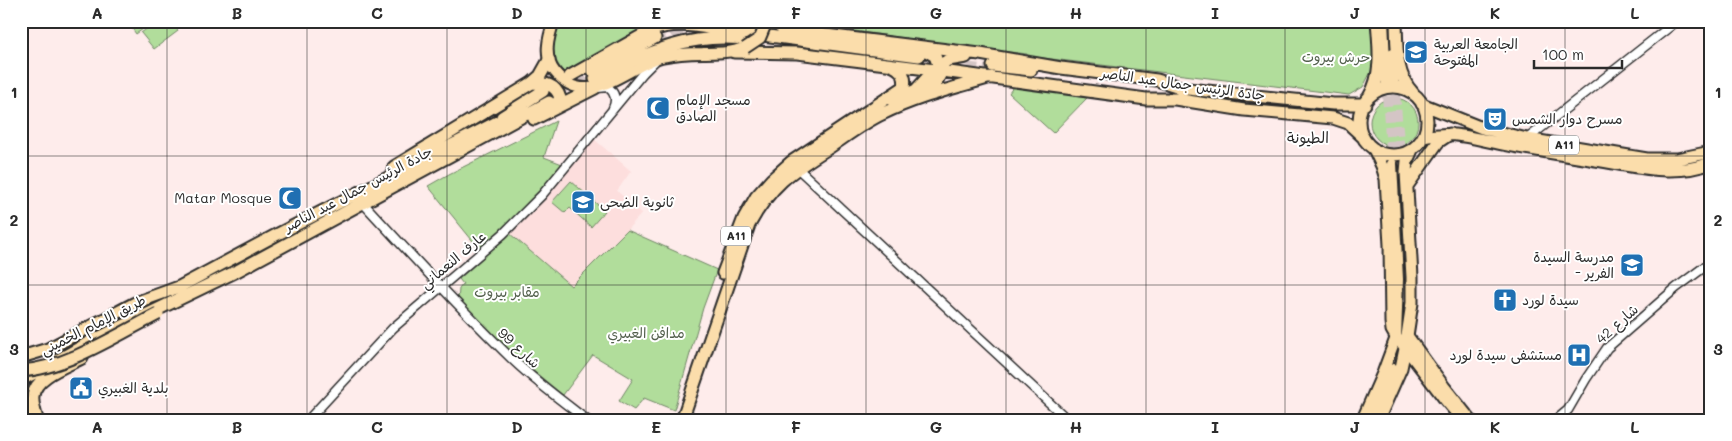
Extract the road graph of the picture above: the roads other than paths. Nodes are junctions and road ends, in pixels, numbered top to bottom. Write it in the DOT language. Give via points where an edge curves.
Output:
graph roads {
  1 [pos="554,21"];
  2 [pos="1377,21"];
  3 [pos="1383,21"];
  4 [pos="1392,21"];
  5 [pos="1396,21"];
  6 [pos="1677,21"];
  7 [pos="768,23"];
  8 [pos="658,47"];
  9 [pos="734,52"];
  10 [pos="980,54"];
  11 [pos="918,55"];
  12 [pos="635,59"];
  13 [pos="549,60"];
  14 [pos="888,64"];
  15 [pos="938,69"];
  16 [pos="992,71"];
  17 [pos="570,76"];
  18 [pos="595,82"];
  19 [pos="532,83"];
  20 [pos="1186,88"];
  21 [pos="548,99"];
  22 [pos="916,100"];
  23 [pos="1419,100"];
  24 [pos="1366,101"];
  25 [pos="1333,104"];
  26 [pos="1441,111"];
  27 [pos="876,112"];
  28 [pos="610,114"];
  29 [pos="1333,118"];
  30 [pos="1449,134"];
  31 [pos="1363,137"];
  32 [pos="1424,137"];
  33 [pos="1527,139"];
  34 [pos="1373,148"];
  35 [pos="1412,150"];
  36 [pos="1711,152"];
  37 [pos="1711,163"];
  38 [pos="1392,164"];
  39 [pos="794,165"];
  40 [pos="1407,186"];
  41 [pos="359,199"];
  42 [pos="1711,262"];
  43 [pos="1398,280"];
  44 [pos="440,287"];
  45 [pos="180,292"];
  46 [pos="162,313"];
  47 [pos="1401,336"];
  48 [pos="48,349"];
  49 [pos="1405,349"];
  50 [pos="21,357"];
  51 [pos="21,362"];
  52 [pos="1394,369"];
  53 [pos="21,371"];
  54 [pos="48,376"];
  55 [pos="21,380"];
  56 [pos="21,388"];
  57 [pos="21,404"];
  58 [pos="37,420"];
  59 [pos="308,420"];
  60 [pos="587,420"];
  61 [pos="676,420"];
  62 [pos="682,420"];
  63 [pos="1068,420"];
  64 [pos="1362,420"];
  65 [pos="1372,420"];
  66 [pos="1378,420"];
  67 [pos="1462,420"];
  68 [pos="1472,420"];
  69 [pos="1556,420"];
  1 -- 13 [label="main road" via="548,43"];
  2 -- 24 [label="highway" via="1378,74 1374,90"];
  3 -- 4 [label="main road" via="1390,80"];
  5 -- 23 [label="highway" via="1401,75"];
  6 -- 33 [label="street"];
  7 -- 9 [label="main road, bridge" via="760,38"];
  7 -- 11 [label="highway" via="793,31"];
  8 -- 9 [label="main road" via="691,53"];
  8 -- 12 [label="highway"];
  8 -- 18 [label="highway"];
  8 -- 18 [label="main road" via="641,65"];
  8 -- 28 [label="street, عارف النعماني" via="647,68"];
  9 -- 14 [label="highway" via="797,54"];
  10 -- 11 [label="highway"];
  10 -- 15 [label="highway, A11" via="948,60"];
  10 -- 20 [label="highway, A11" via="1157,80"];
  11 -- 12 [label="highway" via="716,38 674,44"];
  11 -- 15 [label="highway" via="935,56"];
  11 -- 17 [label="highway" via="674,24 643,34"];
  12 -- 18 [label="highway"];
  13 -- 18 [label="main road" via="555,73 567,82 582,88"];
  13 -- 19 [label="highway"];
  14 -- 15 [label="highway"];
  14 -- 27 [label="highway" via="902,72 904,87"];
  15 -- 16 [label="highway"];
  15 -- 22 [label="highway" via="939,78"];
  15 -- 27 [label="highway, A11" via="912,92"];
  16 -- 20 [label="highway, جادة الرئيس جمال عبد الناصر"];
  16 -- 22 [label="highway, A11"];
  16 -- 29 [label="highway, جادة الرئيس جمال عبد الناصر / A11" via="1146,99 1181,100 1244,110"];
  18 -- 21 [label="highway"];
  18 -- 28 [label="street" via="614,94 615,103"];
  19 -- 21 [label="highway" via="546,83 556,90 560,98"];
  19 -- 41 [label="highway" via="386,172"];
  20 -- 25 [label="highway, جادة الرئيس جمال عبد الناصر / A11"];
  21 -- 41 [label="highway, جادة الرئيس جمال عبد الناصر" via="493,123"];
  21 -- 41 [label="highway, جادة الرئيس جمال عبد الناصر" via="408,186"];
  22 -- 27 [label="highway, A11"];
  23 -- 24 [label="highway, A11" via="1406,90 1392,88 1377,92"];
  23 -- 26 [label="highway, A11"];
  23 -- 32 [label="highway" via="1426,112"];
  24 -- 25 [label="highway, جادة الرئيس جمال عبد الناصر / A11"];
  24 -- 31 [label="highway" via="1360,120"];
  25 -- 29 [label="highway" via="1338,111"];
  26 -- 30 [label="highway" via="1434,116 1435,129"];
  26 -- 33 [label="highway, A11" via="1482,128"];
  27 -- 39 [label="highway, A11"];
  28 -- 44 [label="street, عارف النعماني" via="542,195 503,234"];
  29 -- 31 [label="highway, جادة الرئيس جمال عبد الناصر / A11" via="1348,123"];
  30 -- 32 [label="highway, A11"];
  30 -- 37 [label="highway, A11" via="1664,171 1699,168"];
  30 -- 40 [label="highway" via="1438,142"];
  31 -- 34 [label="highway, A11"];
  32 -- 35 [label="highway"];
  33 -- 36 [label="highway, A11" via="1647,159"];
  34 -- 35 [label="highway" via="1392,155"];
  34 -- 47 [label="highway" via="1386,179 1391,322 1392,330"];
  35 -- 40 [label="highway" via="1406,166"];
  38 -- 43 [label="main road"];
  39 -- 61 [label="highway, A11" via="772,178 756,197 739,228"];
  39 -- 62 [label="highway, A11" via="768,194 749,225"];
  39 -- 63 [label="street"];
  40 -- 47 [label="highway" via="1412,303"];
  41 -- 44 [label="street, شارع 99"];
  41 -- 45 [label="highway, جادة الرئيس جمال عبد الناصر" via="276,235"];
  42 -- 69 [label="street, شارع 42" via="1607,348 1568,410"];
  43 -- 47 [label="main road"];
  43 -- 49 [label="main road" via="1404,303 1401,340"];
  44 -- 59 [label="street, عارف النعماني" via="393,328"];
  44 -- 60 [label="street, شارع 99" via="514,361"];
  45 -- 46 [label="highway"];
  45 -- 48 [label="highway" via="135,303"];
  45 -- 53 [label="highway, طريق الإمام الخميني"];
  45 -- 55 [label="highway, طريق الإمام الخميني"];
  46 -- 53 [label="highway, bridge" via="75,357 38,370"];
  46 -- 54 [label="highway" via="142,327"];
  47 -- 49 [label="highway"];
  47 -- 64 [label="main road"];
  47 -- 68 [label="main road"];
  48 -- 50 [label="highway"];
  48 -- 51 [label="highway"];
  49 -- 66 [label="highway"];
  49 -- 67 [label="main road"];
  52 -- 65 [label="main road"];
  54 -- 56 [label="highway"];
  54 -- 58 [label="highway" via="33,394"];
  57 -- 58 [label="main road"];
}
